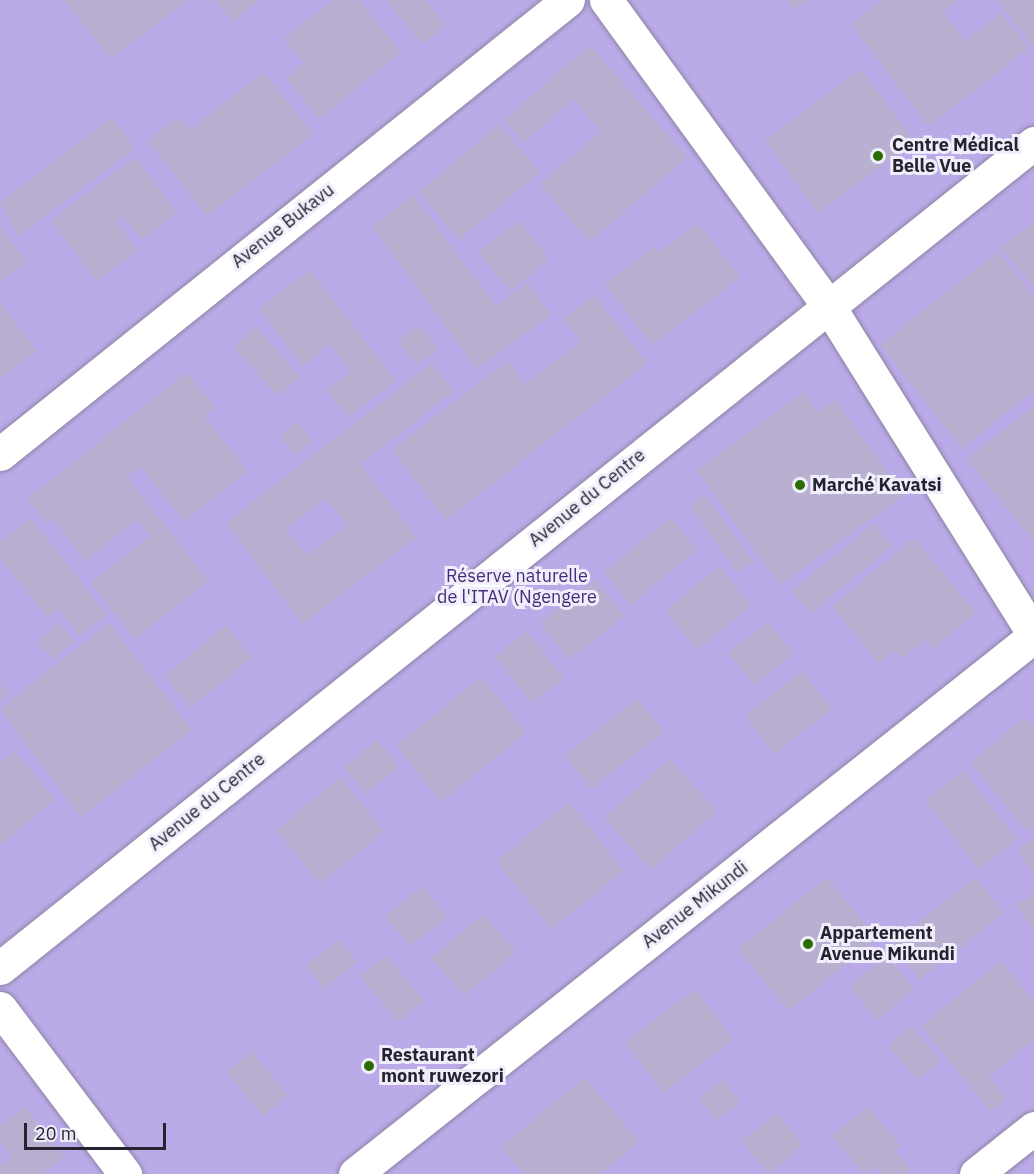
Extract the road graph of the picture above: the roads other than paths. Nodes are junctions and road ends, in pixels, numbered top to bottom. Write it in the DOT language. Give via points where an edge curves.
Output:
graph roads {
  1 [pos="568,0"];
  2 [pos="606,0"];
  3 [pos="1034,143"];
  4 [pos="828,305"];
  5 [pos="0,454"];
  6 [pos="1034,636"];
  7 [pos="0,968"];
  8 [pos="0,1008"];
  9 [pos="1034,1128"];
  10 [pos="125,1174"];
  11 [pos="355,1174"];
  12 [pos="976,1174"];
  1 -- 5 [label="street, Avenue Bukavu"];
  2 -- 4 [label="street"];
  3 -- 4 [label="street, Avenue du Centre"];
  4 -- 6 [label="street"];
  4 -- 7 [label="street, Avenue du Centre"];
  6 -- 11 [label="street, Avenue Mikundi"];
  8 -- 10 [label="street"];
  9 -- 12 [label="street"];
}
